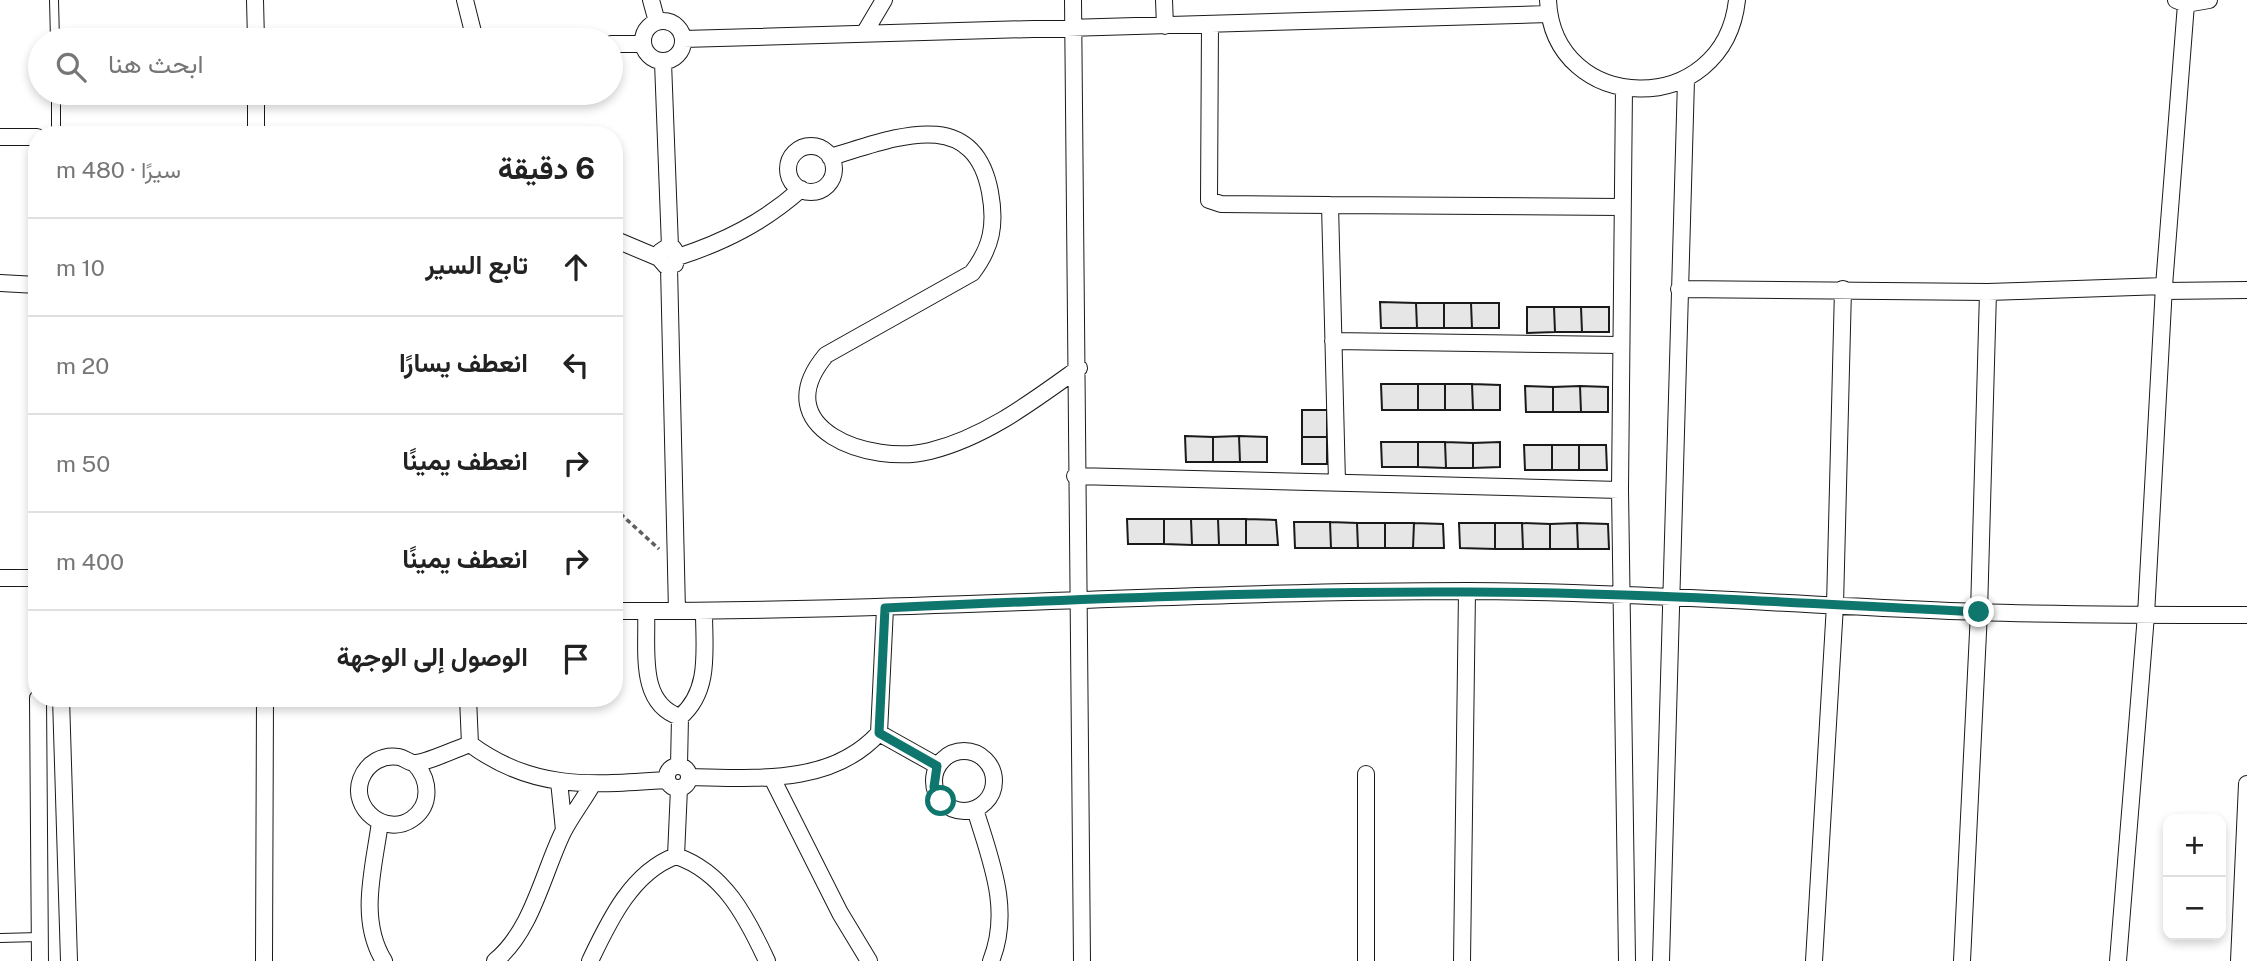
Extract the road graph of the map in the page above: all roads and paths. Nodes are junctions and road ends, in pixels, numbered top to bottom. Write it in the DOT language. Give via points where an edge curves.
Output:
graph roads {
  1 [pos="54,0"];
  2 [pos="255,0"];
  3 [pos="465,0"];
  4 [pos="651,0"];
  5 [pos="884,0"];
  6 [pos="1073,0"];
  7 [pos="1164,0"];
  8 [pos="1737,0"];
  9 [pos="1752,0"];
  10 [pos="2208,0"];
  11 [pos="2181,2"];
  12 [pos="1549,7"];
  13 [pos="1477,8"];
  14 [pos="657,22"];
  15 [pos="1210,24"];
  16 [pos="1165,26"];
  17 [pos="55,28"];
  18 [pos="256,28"];
  19 [pos="472,28"];
  20 [pos="1073,29"];
  21 [pos="865,32"];
  22 [pos="683,40"];
  23 [pos="623,44"];
  24 [pos="642,44"];
  25 [pos="663,62"];
  26 [pos="1686,80"];
  27 [pos="1624,89"];
  28 [pos="55,105"];
  29 [pos="256,105"];
  30 [pos="56,126"];
  31 [pos="256,126"];
  32 [pos="0,137"];
  33 [pos="28,137"];
  34 [pos="830,157"];
  35 [pos="801,189"];
  36 [pos="1330,205"];
  37 [pos="1622,207"];
  38 [pos="623,242"];
  39 [pos="669,257"];
  40 [pos="0,284"];
  41 [pos="28,285"];
  42 [pos="2164,288"];
  43 [pos="1679,289"];
  44 [pos="1843,289"];
  45 [pos="2247,290"];
  46 [pos="1988,292"];
  47 [pos="1333,341"];
  48 [pos="1620,345"];
  49 [pos="1079,368"];
  50 [pos="1075,477"];
  51 [pos="1337,482"];
  52 [pos="1620,489"];
  53 [pos="623,516"];
  54 [pos="677,567"];
  55 [pos="0,578"];
  56 [pos="28,578"];
  57 [pos="1467,592"];
  58 [pos="1622,595"];
  59 [pos="1673,597"];
  60 [pos="1080,599"];
  61 [pos="1835,605"];
  62 [pos="885,608"];
  63 [pos="623,611"];
  64 [pos="646,611"];
  65 [pos="677,611"];
  66 [pos="704,612"];
  67 [pos="1979,612"];
  68 [pos="2146,615"];
  69 [pos="2247,615"];
  70 [pos="38,707"];
  71 [pos="61,707"];
  72 [pos="265,707"];
  73 [pos="468,707"];
  74 [pos="680,717"];
  75 [pos="879,733"];
  76 [pos="470,744"];
  77 [pos="414,764"];
  78 [pos="937,766"];
  79 [pos="1366,774"];
  80 [pos="678,778"];
  81 [pos="772,778"];
  82 [pos="559,781"];
  83 [pos="2247,784"];
  84 [pos="592,785"];
  85 [pos="975,809"];
  86 [pos="380,822"];
  87 [pos="564,830"];
  88 [pos="677,856"];
  89 [pos="68,936"];
  90 [pos="39,937"];
  91 [pos="0,938"];
  92 [pos="40,961"];
  93 [pos="69,961"];
  94 [pos="264,961"];
  95 [pos="384,961"];
  96 [pos="495,961"];
  97 [pos="590,961"];
  98 [pos="767,961"];
  99 [pos="869,961"];
  100 [pos="991,961"];
  101 [pos="1082,961"];
  102 [pos="1366,961"];
  103 [pos="1462,961"];
  104 [pos="1627,961"];
  105 [pos="1661,961"];
  106 [pos="1814,961"];
  107 [pos="1962,961"];
  108 [pos="2118,961"];
  109 [pos="2239,961"];
  1 -- 17 [label="lane"];
  2 -- 18 [label="street"];
  3 -- 19 [label="street"];
  4 -- 14 [label="street"];
  5 -- 21 [label="street"];
  6 -- 20 [label="street"];
  7 -- 16 [label="street"];
  8 -- 9 [label="street"];
  8 -- 26 [label="street" via="1722,47"];
  10 -- 11 [label="street"];
  11 -- 42 [label="street"];
  12 -- 13 [label="street"];
  12 -- 27 [label="street" via="1558,40 1575,62 1597,79"];
  13 -- 15 [label="street"];
  14 -- 22 [label="street" via="674,24"];
  14 -- 24 [label="street" via="648,26"];
  15 -- 16 [label="street"];
  15 -- 36 [label="street" via="1209,200 1221,204"];
  16 -- 20 [label="street"];
  20 -- 21 [label="street"];
  20 -- 49 [label="street"];
  21 -- 22 [label="street"];
  22 -- 25 [label="street" via="678,55"];
  23 -- 24 [label="street"];
  24 -- 25 [label="street" via="646,53"];
  25 -- 39 [label="street"];
  26 -- 27 [label="street" via="1655,90"];
  26 -- 43 [label="street"];
  27 -- 37 [label="street"];
  28 -- 30 [label="lane"];
  29 -- 31 [label="street"];
  32 -- 33 [label="street"];
  34 -- 35 [label="street" via="834,170 828,184 816,191"];
  34 -- 35 [label="street" via="814,146 793,155 789,174"];
  34 -- 49 [label="street" via="916,133 956,139 971,149 982,167 993,222 987,250 972,273 826,355 812,374 806,396 807,411 817,425 842,440 880,453 897,456 931,451 972,436 1027,406"];
  35 -- 39 [label="street" via="754,225"];
  36 -- 37 [label="street"];
  36 -- 47 [label="street"];
  37 -- 48 [label="street"];
  38 -- 39 [label="street"];
  39 -- 54 [label="street"];
  40 -- 41 [label="street"];
  42 -- 45 [label="street"];
  42 -- 46 [label="street"];
  42 -- 68 [label="street"];
  43 -- 44 [label="street"];
  43 -- 59 [label="street"];
  44 -- 46 [label="street"];
  44 -- 61 [label="street"];
  46 -- 67 [label="street"];
  47 -- 48 [label="street"];
  47 -- 51 [label="street"];
  48 -- 52 [label="street"];
  49 -- 50 [label="street"];
  50 -- 51 [label="street"];
  50 -- 60 [label="street"];
  51 -- 52 [label="street"];
  52 -- 58 [label="street"];
  53 -- 54 [label="path"];
  54 -- 65 [label="street"];
  55 -- 56 [label="street"];
  57 -- 58 [label="street"];
  57 -- 60 [label="street"];
  57 -- 103 [label="street"];
  58 -- 59 [label="street"];
  58 -- 104 [label="street"];
  59 -- 61 [label="street"];
  59 -- 105 [label="street"];
  60 -- 62 [label="street"];
  60 -- 101 [label="street"];
  61 -- 67 [label="street"];
  61 -- 106 [label="street"];
  62 -- 66 [label="street"];
  62 -- 75 [label="street"];
  63 -- 64 [label="street"];
  64 -- 65 [label="street"];
  64 -- 74 [label="street" via="651,693 662,709"];
  65 -- 66 [label="street"];
  66 -- 74 [label="street" via="701,688"];
  67 -- 68 [label="street"];
  67 -- 107 [label="street"];
  68 -- 69 [label="street"];
  68 -- 108 [label="street"];
  70 -- 90 [label="street"];
  71 -- 89 [label="street"];
  72 -- 94 [label="street"];
  73 -- 76 [label="street"];
  74 -- 80 [label="street"];
  75 -- 78 [label="street"];
  75 -- 81 [label="street" via="863,750 831,766"];
  76 -- 77 [label="street"];
  76 -- 82 [label="street" via="508,769"];
  77 -- 86 [label="street" via="427,784 423,807 404,823"];
  77 -- 86 [label="street" via="388,757 375,761 362,777 361,803"];
  78 -- 85 [label="street" via="934,787 941,801 954,810"];
  78 -- 85 [label="street" via="961,751 986,761 993,774 993,788 987,801"];
  79 -- 102 [label="street"];
  80 -- 81 [label="street"];
  80 -- 84 [label="street"];
  80 -- 88 [label="street"];
  81 -- 99 [label="street"];
  82 -- 84 [label="street"];
  82 -- 87 [label="street"];
  83 -- 109 [label="street"];
  84 -- 87 [label="street"];
  85 -- 100 [label="street" via="1000,901 999,932"];
  86 -- 95 [label="street" via="369,912 373,939"];
  87 -- 96 [label="street" via="530,911 511,945"];
  88 -- 97 [label="street" via="652,870 627,895"];
  88 -- 98 [label="street" via="703,870 727,892 751,926"];
  89 -- 90 [label="street"];
  89 -- 93 [label="street"];
  90 -- 91 [label="lane"];
  90 -- 92 [label="street"];
}
